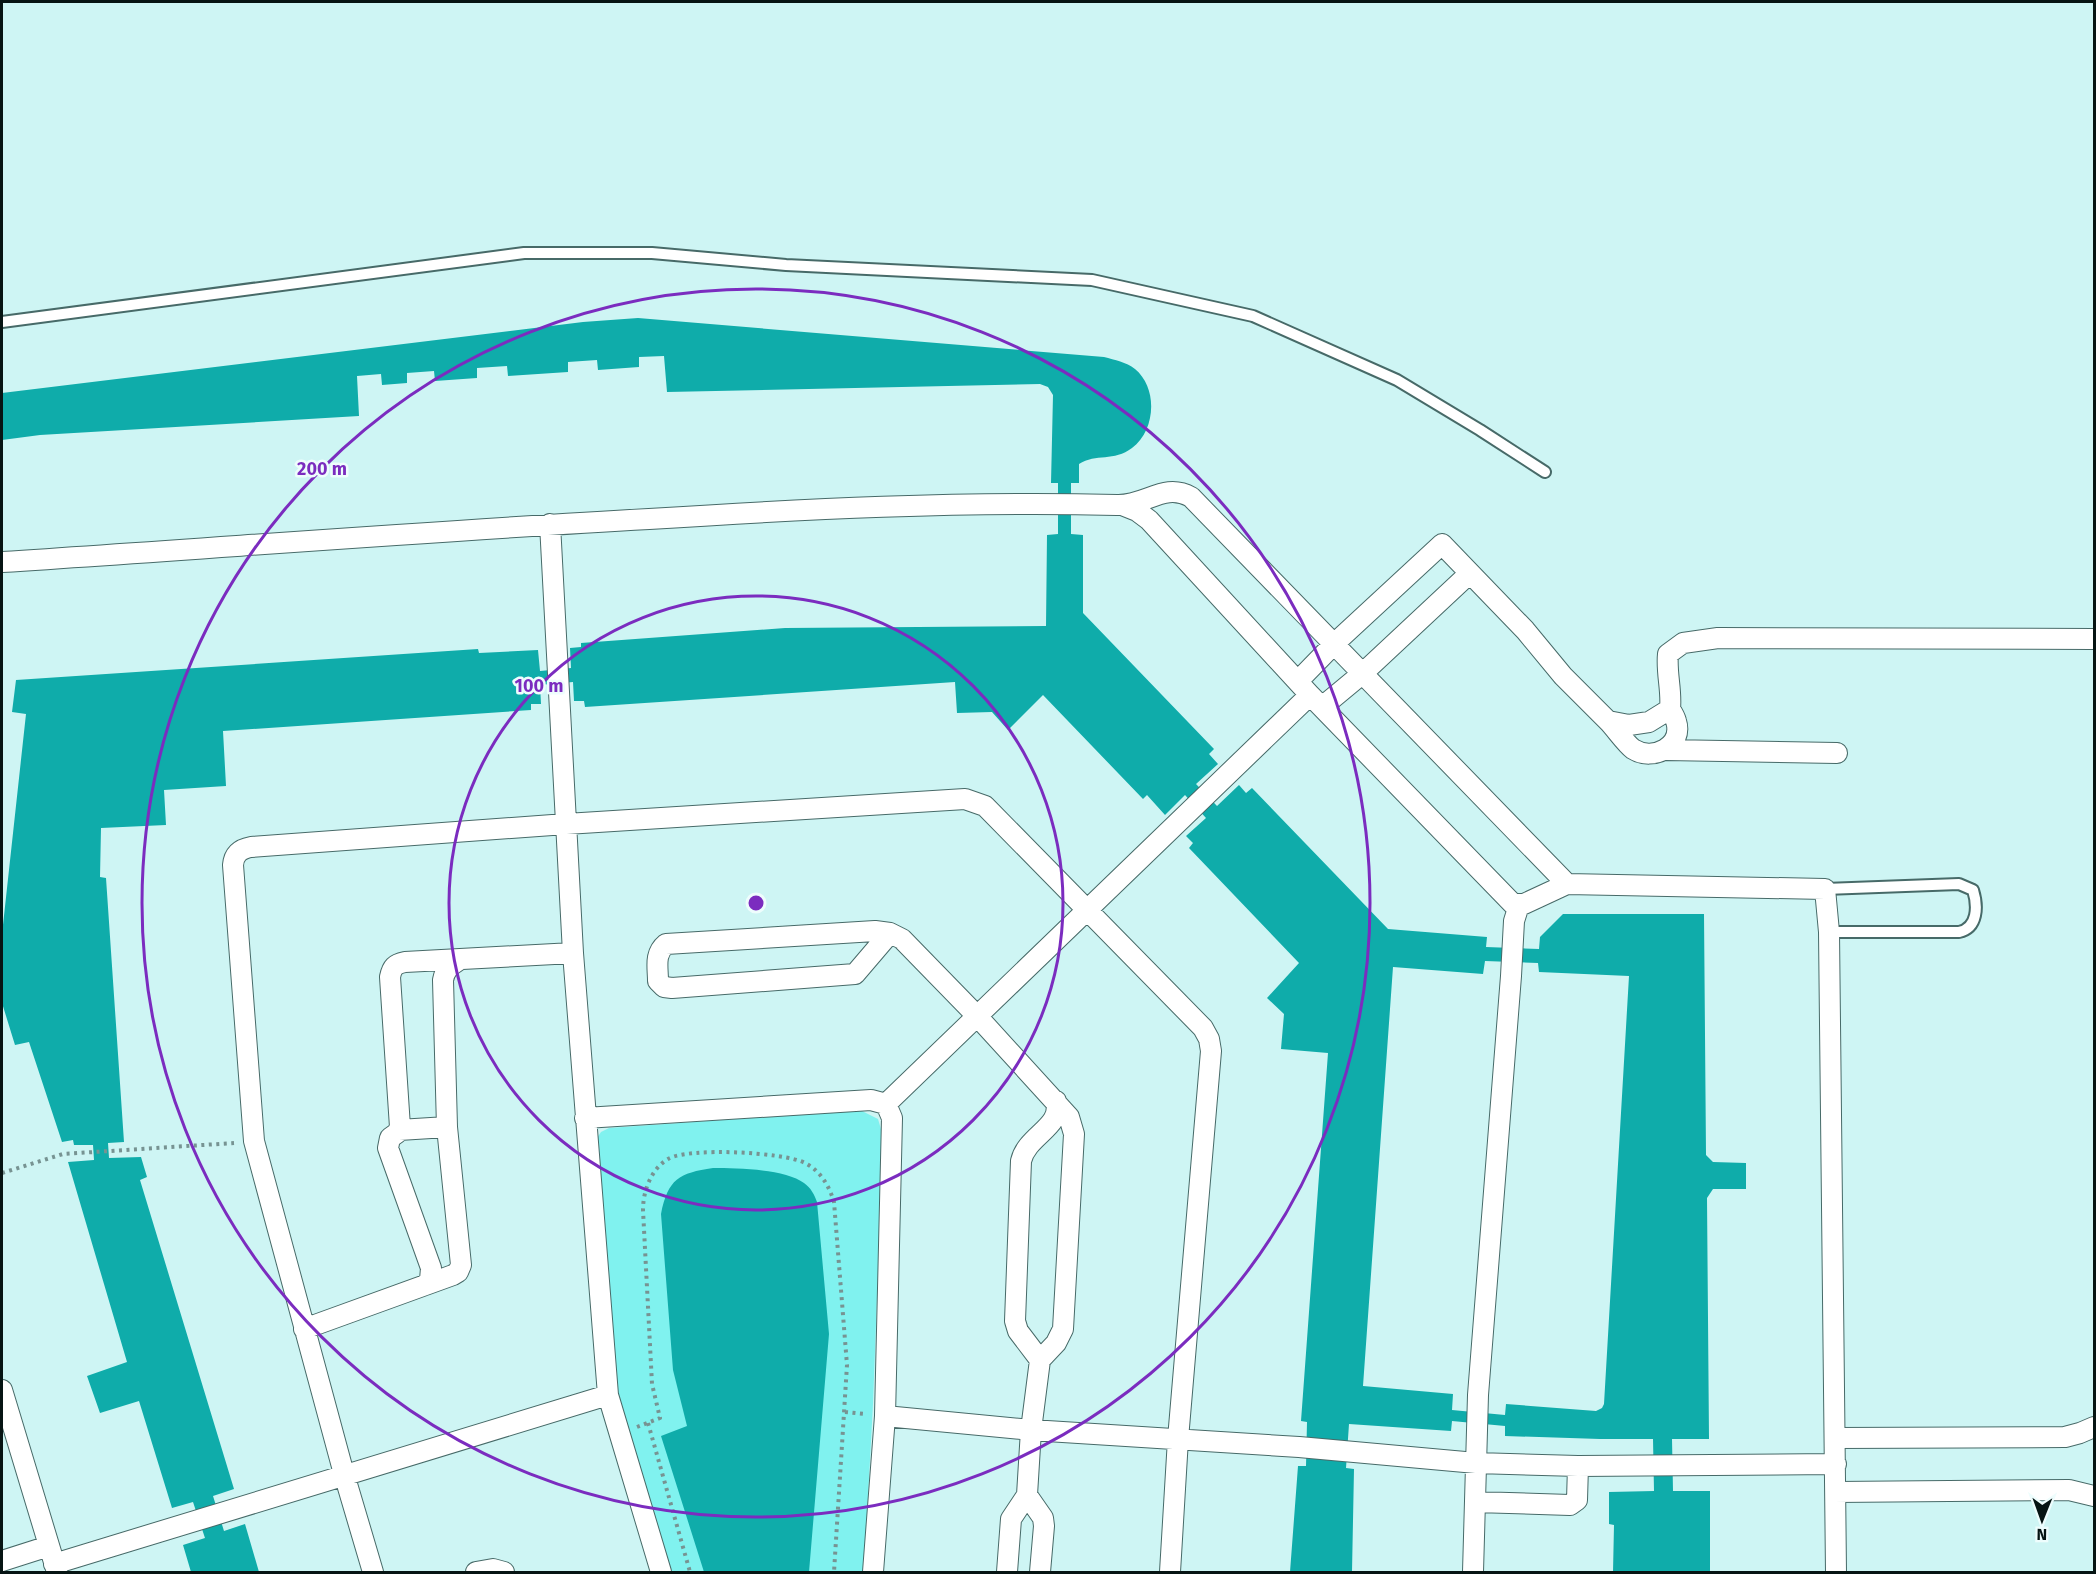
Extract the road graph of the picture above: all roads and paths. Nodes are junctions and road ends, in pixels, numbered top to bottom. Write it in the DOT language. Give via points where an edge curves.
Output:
graph roads {
  1 [pos="2,322"];
  2 [pos="1545,472"];
  3 [pos="1122,506"];
  4 [pos="550,524"];
  5 [pos="2,567"];
  6 [pos="1470,573"];
  7 [pos="2094,639"];
  8 [pos="1335,643"];
  9 [pos="1363,673"];
  10 [pos="1310,694"];
  11 [pos="1670,709"];
  12 [pos="1608,721"];
  13 [pos="1666,750"];
  14 [pos="1837,753"];
  15 [pos="566,824"];
  16 [pos="1567,884"];
  17 [pos="1825,889"];
  18 [pos="1519,905"];
  19 [pos="1086,910"];
  20 [pos="1829,932"];
  21 [pos="890,933"];
  22 [pos="573,953"];
  23 [pos="459,960"];
  24 [pos="977,1016"];
  25 [pos="1056,1101"];
  26 [pos="886,1104"];
  27 [pos="585,1118"];
  28 [pos="447,1127"];
  29 [pos="399,1130"];
  30 [pos="254,1141"];
  31 [pos="2,1173"];
  32 [pos="425,1285"];
  33 [pos="304,1329"];
  34 [pos="1040,1360"];
  35 [pos="2,1390"];
  36 [pos="608,1395"];
  37 [pos="885,1416"];
  38 [pos="2094,1427"];
  39 [pos="1031,1430"];
  40 [pos="1836,1438"];
  41 [pos="1178,1439"];
  42 [pos="1476,1463"];
  43 [pos="1836,1464"];
  44 [pos="1578,1466"];
  45 [pos="344,1474"];
  46 [pos="1836,1492"];
  47 [pos="1027,1495"];
  48 [pos="2094,1496"];
  49 [pos="1475,1502"];
  50 [pos="2,1561"];
  51 [pos="53,1561"];
  52 [pos="373,1572"];
  53 [pos="476,1572"];
  54 [pos="504,1572"];
  55 [pos="661,1572"];
  56 [pos="690,1572"];
  57 [pos="834,1572"];
  58 [pos="873,1572"];
  59 [pos="1007,1572"];
  60 [pos="1040,1572"];
  61 [pos="1170,1572"];
  62 [pos="1473,1572"];
  63 [pos="1836,1572"];
  1 -- 2 [label="lane" via="524,253 652,253 786,265 1092,280 1253,316 1397,380"];
  3 -- 4 [label="street" via="795,510"];
  3 -- 8 [label="street" via="1170,491 1191,496"];
  3 -- 10 [label="street" via="1149,520"];
  4 -- 5 [label="street"];
  4 -- 15 [label="street"];
  6 -- 8 [label="street" via="1442,544"];
  6 -- 9 [label="street"];
  6 -- 12 [label="street"];
  7 -- 11 [label="street" via="1718,639 1683,643 1668,654"];
  8 -- 9 [label="street"];
  8 -- 10 [label="street"];
  9 -- 10 [label="street"];
  9 -- 16 [label="street"];
  10 -- 18 [label="street" via="1508,899"];
  10 -- 19 [label="street"];
  11 -- 12 [label="street" via="1648,722 1629,725"];
  11 -- 13 [label="street" via="1677,722 1676,737"];
  12 -- 13 [label="street" via="1633,749 1651,754"];
  13 -- 14 [label="street"];
  15 -- 19 [label="street" via="965,799 985,806"];
  15 -- 22 [label="street"];
  15 -- 30 [label="street" via="250,847 237,854 233,865"];
  16 -- 17 [label="street"];
  16 -- 18 [label="street"];
  17 -- 20 [label="street"];
  17 -- 20 [label="lane" via="1959,884 1973,890 1975,897 1972,925 1959,932"];
  18 -- 42 [label="street" via="1514,921"];
  19 -- 24 [label="street"];
  19 -- 41 [label="street" via="1203,1028 1209,1039"];
  20 -- 40 [label="street"];
  21 -- 21 [label="street" via="666,945 657,955 658,981 672,988 855,974"];
  21 -- 24 [label="street" via="902,939"];
  22 -- 23 [label="street"];
  22 -- 27 [label="street"];
  23 -- 28 [label="street" via="444,972 443,980"];
  23 -- 29 [label="street" via="405,962 391,970"];
  24 -- 25 [label="street"];
  24 -- 26 [label="street"];
  25 -- 34 [label="street" via="1073,1125 1063,1329"];
  25 -- 34 [label="street" via="1054,1120 1029,1144 1021,1161 1015,1321"];
  26 -- 27 [label="street" via="871,1100"];
  26 -- 37 [label="street" via="892,1118"];
  27 -- 36 [label="street"];
  28 -- 29 [label="street"];
  28 -- 32 [label="street" via="461,1265 453,1275"];
  29 -- 32 [label="street" via="390,1138 388,1148 431,1268 430,1280"];
  30 -- 31 [label="path" via="63,1154"];
  30 -- 33 [label="street"];
  32 -- 33 [label="street"];
  33 -- 45 [label="street"];
  34 -- 39 [label="street"];
  35 -- 51 [label="street"];
  36 -- 45 [label="street"];
  36 -- 55 [label="street"];
  37 -- 39 [label="street"];
  37 -- 58 [label="street"];
  38 -- 40 [label="street" via="2065,1437"];
  39 -- 41 [label="street"];
  39 -- 47 [label="street"];
  40 -- 43 [label="street"];
  41 -- 42 [label="street"];
  41 -- 61 [label="street"];
  42 -- 44 [label="street"];
  42 -- 49 [label="street"];
  43 -- 44 [label="street"];
  43 -- 46 [label="street"];
  44 -- 49 [label="street" via="1577,1500 1570,1505"];
  45 -- 51 [label="street" via="174,1528"];
  45 -- 52 [label="street"];
  46 -- 48 [label="street" via="2069,1490"];
  46 -- 63 [label="street"];
  47 -- 59 [label="street" via="1011,1519"];
  47 -- 60 [label="street" via="1043,1518"];
  49 -- 62 [label="street"];
  50 -- 51 [label="street"];
  53 -- 54 [label="street"];
  56 -- 57 [label="path" via="648,1423 660,1418 652,1384 643,1204 650,1178 668,1159 684,1153 789,1157 806,1163 828,1185 834,1203 847,1365"];
}
